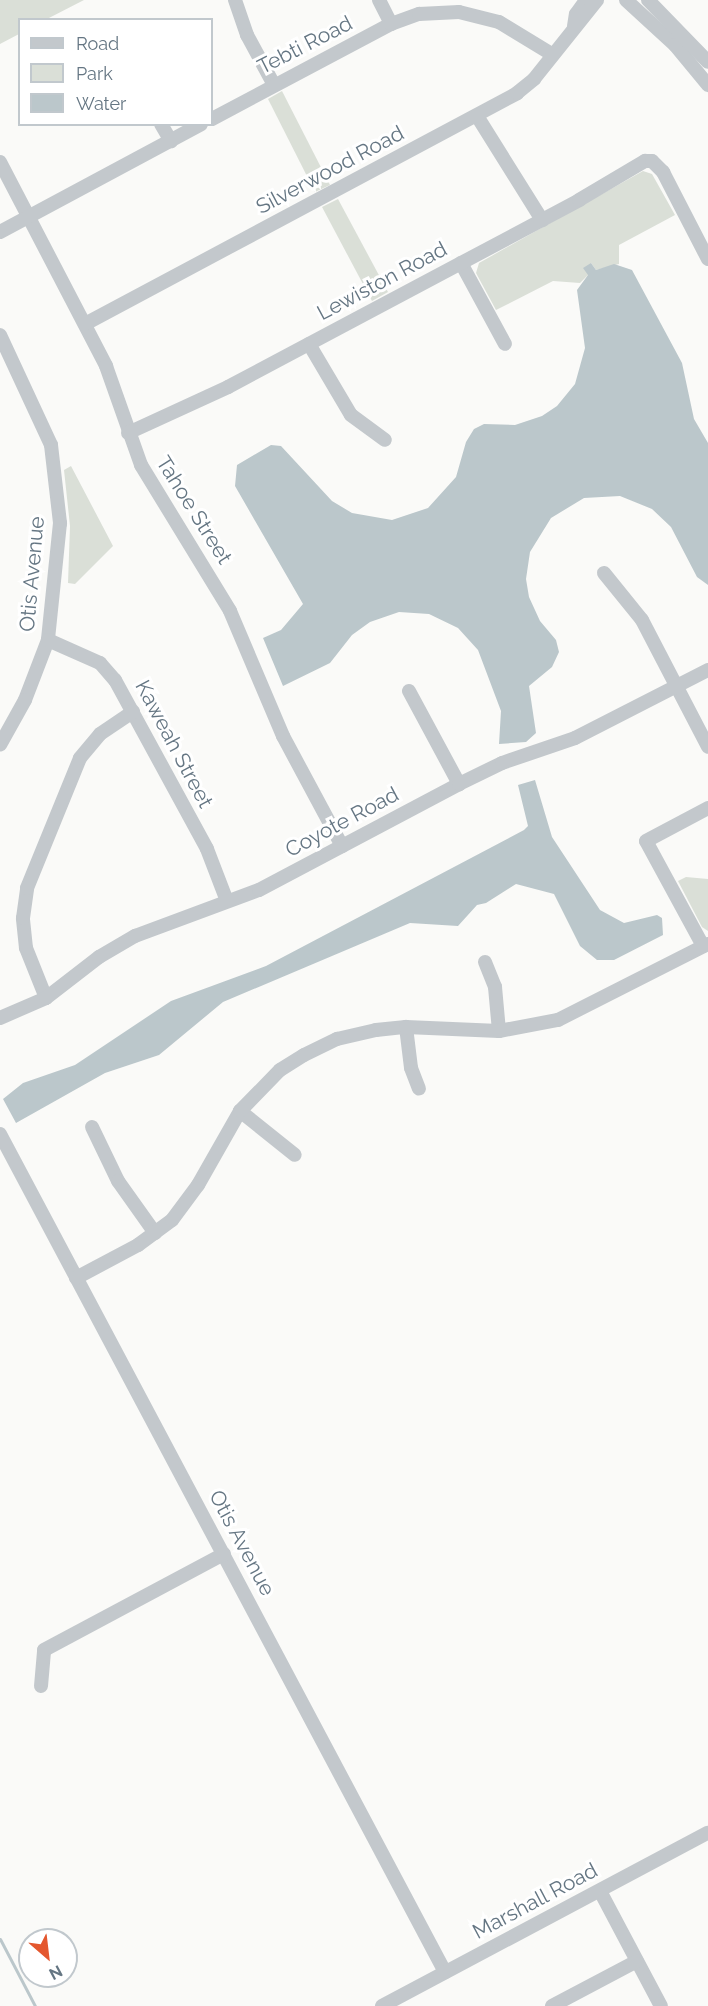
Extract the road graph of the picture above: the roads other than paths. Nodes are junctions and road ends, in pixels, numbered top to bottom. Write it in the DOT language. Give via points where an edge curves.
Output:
graph roads {
  1 [pos="235,0"];
  2 [pos="380,0"];
  3 [pos="586,0"];
  4 [pos="597,0"];
  5 [pos="626,0"];
  6 [pos="648,0"];
  7 [pos="391,24"];
  8 [pos="574,26"];
  9 [pos="553,55"];
  10 [pos="708,62"];
  11 [pos="274,85"];
  12 [pos="708,85"];
  13 [pos="477,116"];
  14 [pos="213,118"];
  15 [pos="162,126"];
  16 [pos="197,126"];
  17 [pos="171,141"];
  18 [pos="0,162"];
  19 [pos="27,218"];
  20 [pos="542,220"];
  21 [pos="0,232"];
  22 [pos="708,259"];
  23 [pos="461,263"];
  24 [pos="85,324"];
  25 [pos="0,335"];
  26 [pos="309,344"];
  27 [pos="505,344"];
  28 [pos="128,433"];
  29 [pos="385,440"];
  30 [pos="604,573"];
  31 [pos="48,640"];
  32 [pos="708,670"];
  33 [pos="676,687"];
  34 [pos="409,691"];
  35 [pos="133,712"];
  36 [pos="0,745"];
  37 [pos="708,747"];
  38 [pos="459,784"];
  39 [pos="708,808"];
  40 [pos="342,846"];
  41 [pos="227,901"];
  42 [pos="705,945"];
  43 [pos="485,962"];
  44 [pos="46,998"];
  45 [pos="0,1018"];
  46 [pos="406,1027"];
  47 [pos="499,1031"];
  48 [pos="419,1089"];
  49 [pos="240,1111"];
  50 [pos="92,1127"];
  51 [pos="0,1134"];
  52 [pos="295,1155"];
  53 [pos="156,1233"];
  54 [pos="76,1278"];
  55 [pos="224,1554"];
  56 [pos="41,1686"];
  57 [pos="708,1833"];
  58 [pos="600,1890"];
  59 [pos="637,1961"];
  60 [pos="445,1972"];
  61 [pos="382,2006"];
  62 [pos="552,2006"];
  63 [pos="661,2006"];
  1 -- 11 [label="street" via="247,35"];
  2 -- 7 [label="street"];
  3 -- 8 [label="street, Silverwood Road" via="576,14"];
  4 -- 8 [label="street, Silverwood Road" via="584,20"];
  5 -- 12 [label="street" via="675,45"];
  6 -- 10 [label="street"];
  7 -- 9 [label="street, Tebti Road" via="441,11 476,15 519,32"];
  7 -- 11 [label="street, Tebti Road"];
  8 -- 9 [label="street, Silverwood Road"];
  9 -- 13 [label="street, Silverwood Road" via="517,93"];
  11 -- 14 [label="street, Tebti Road"];
  13 -- 20 [label="street"];
  13 -- 24 [label="street, Silverwood Road"];
  15 -- 17 [label="street"];
  16 -- 17 [label="street"];
  17 -- 19 [label="street"];
  18 -- 19 [label="street, Tahoe Street"];
  19 -- 21 [label="street"];
  19 -- 24 [label="street, Tahoe Street"];
  20 -- 22 [label="street, Lewiston Road" via="637,163 652,161 663,172"];
  20 -- 23 [label="street, Lewiston Road"];
  23 -- 26 [label="street, Lewiston Road"];
  23 -- 27 [label="street"];
  24 -- 28 [label="street, Tahoe Street" via="106,366"];
  25 -- 31 [label="street, Otis Avenue" via="51,445 60,523"];
  26 -- 28 [label="street, Lewiston Road" via="179,412"];
  26 -- 29 [label="street" via="351,415"];
  28 -- 40 [label="street, Tahoe Street" via="157,496 199,555 230,611 283,736"];
  30 -- 33 [label="street" via="642,620"];
  31 -- 35 [label="street, Kaweah Street" via="100,663"];
  31 -- 36 [label="street, Otis Avenue" via="25,700"];
  32 -- 33 [label="street, Coyote Road"];
  33 -- 37 [label="street"];
  33 -- 38 [label="street, Coyote Road" via="575,738 502,763"];
  34 -- 38 [label="street"];
  35 -- 41 [label="street, Kaweah Street" via="207,849"];
  35 -- 44 [label="street" via="99,734 80,758 27,888 23,918 26,948"];
  38 -- 40 [label="street, Coyote Road"];
  39 -- 42 [label="street" via="646,840"];
  40 -- 41 [label="street, Coyote Road" via="259,890"];
  41 -- 44 [label="street, Coyote Road" via="135,936 99,957"];
  42 -- 47 [label="street" via="558,1020"];
  43 -- 47 [label="street" via="495,987"];
  44 -- 45 [label="street, Coyote Road"];
  46 -- 47 [label="street"];
  46 -- 48 [label="street" via="411,1068"];
  46 -- 49 [label="street" via="337,1039 304,1055 280,1070"];
  49 -- 52 [label="street"];
  49 -- 53 [label="street" via="185,1204"];
  50 -- 53 [label="street" via="118,1181"];
  51 -- 54 [label="street, Otis Avenue"];
  53 -- 54 [label="street"];
  54 -- 55 [label="street, Otis Avenue"];
  55 -- 56 [label="street" via="44,1650"];
  55 -- 60 [label="street, Otis Avenue"];
  57 -- 58 [label="street, Marshall Road"];
  58 -- 59 [label="street"];
  58 -- 60 [label="street, Marshall Road"];
  59 -- 62 [label="street"];
  59 -- 63 [label="street"];
  60 -- 61 [label="street, Marshall Road"];
}
